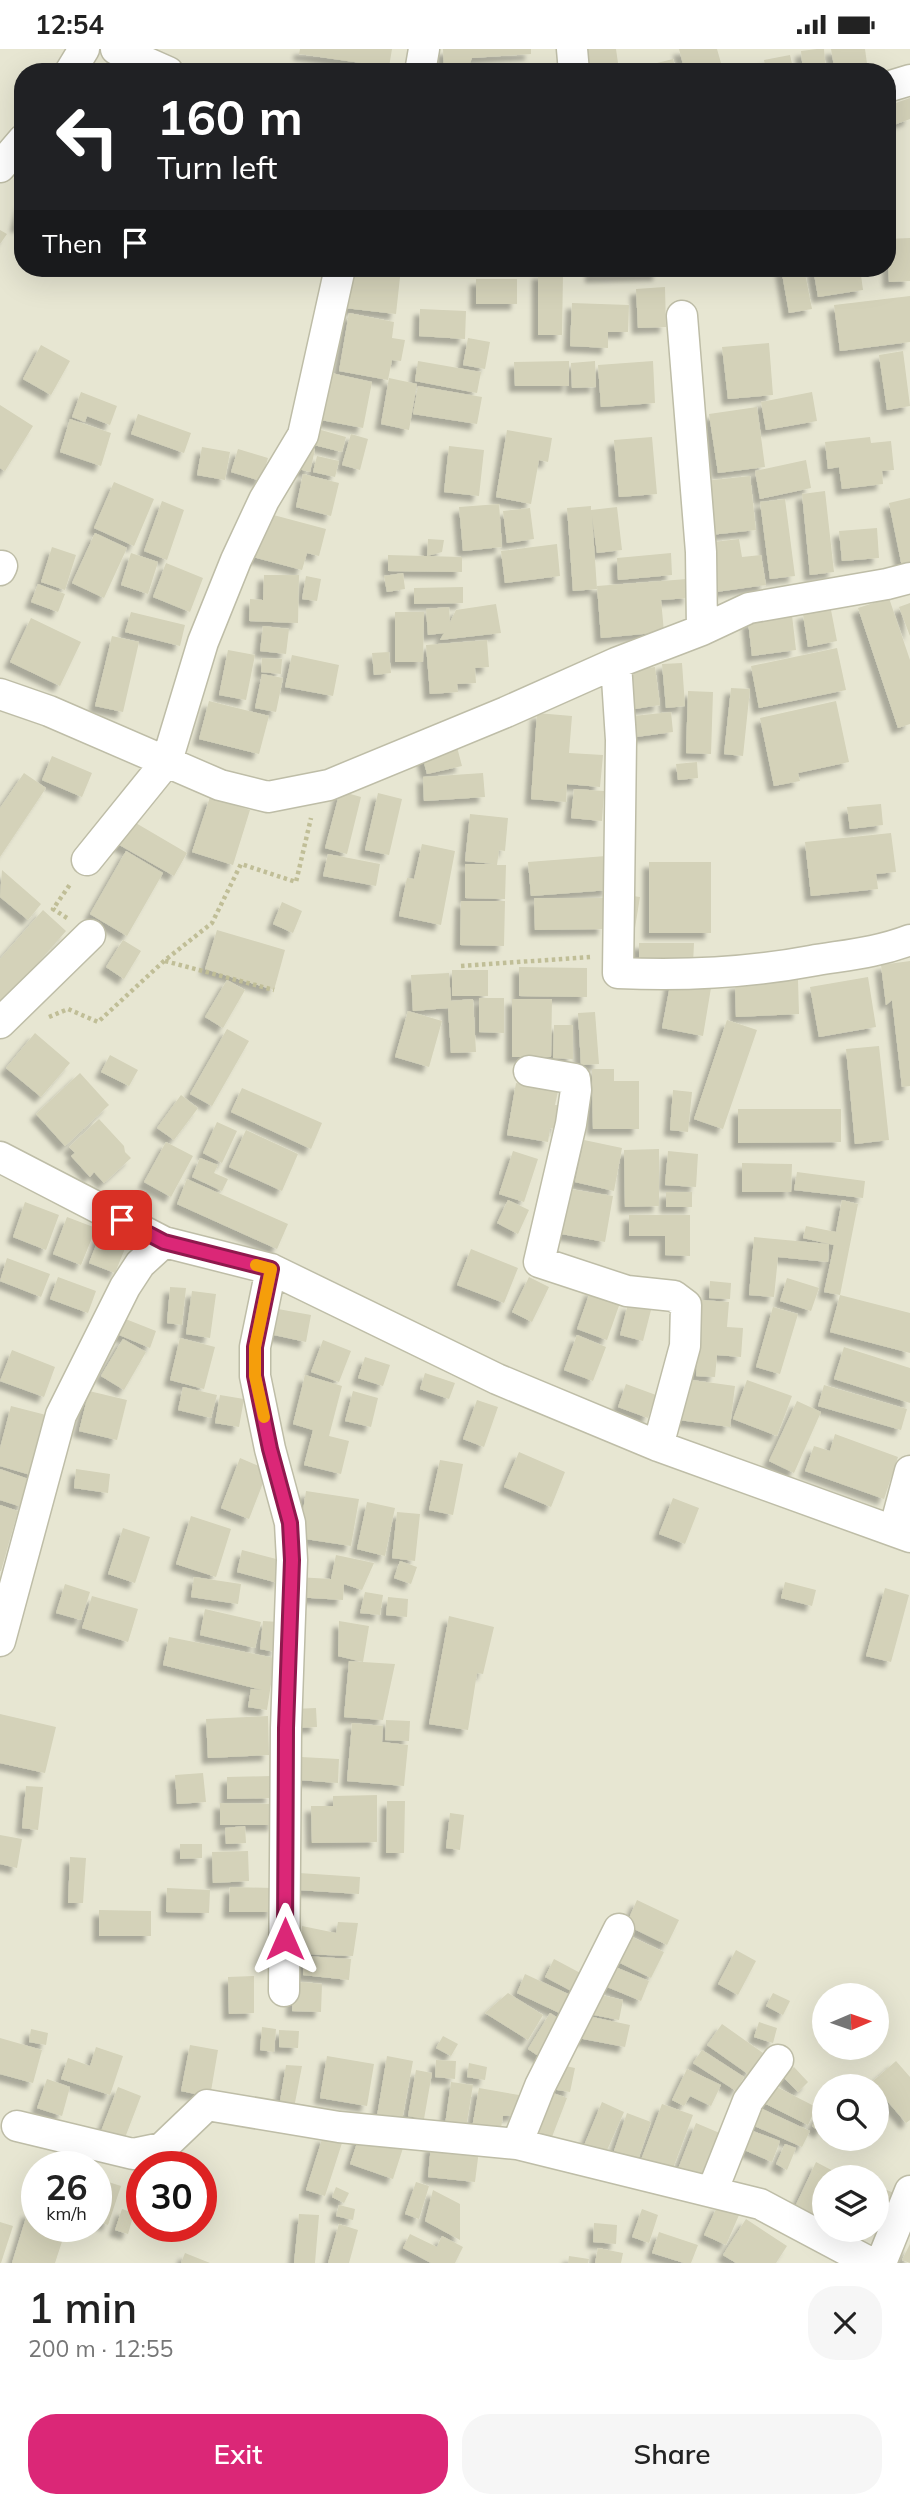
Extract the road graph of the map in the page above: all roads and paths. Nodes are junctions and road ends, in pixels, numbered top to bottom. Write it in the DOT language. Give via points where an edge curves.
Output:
graph roads {
  1 [pos="116,49"];
  2 [pos="148,63"];
  3 [pos="14,151"];
  4 [pos="0,167"];
  5 [pos="338,277"];
  6 [pos="682,316"];
  7 [pos="910,578"];
  8 [pos="702,630"];
  9 [pos="616,663"];
  10 [pos="0,694"];
  11 [pos="167,761"];
  12 [pos="318,787"];
  13 [pos="87,860"];
  14 [pos="90,935"];
  15 [pos="910,940"];
  16 [pos="619,955"];
  17 [pos="164,961"];
  18 [pos="461,966"];
  19 [pos="274,990"];
  20 [pos="46,1018"];
  21 [pos="0,1023"];
  22 [pos="529,1071"];
  23 [pos="0,1157"];
  24 [pos="164,1242"];
  25 [pos="271,1269"];
  26 [pos="658,1446"];
  27 [pos="910,1471"];
  28 [pos="902,1534"];
  29 [pos="0,1641"];
  30 [pos="619,1929"];
  31 [pos="284,1991"];
  32 [pos="778,2060"];
  33 [pos="17,2126"];
  34 [pos="517,2144"];
  35 [pos="910,2191"];
  36 [pos="712,2192"];
  37 [pos="871,2263"];
  38 [pos="881,2263"];
  1 -- 2 [label="street"];
  3 -- 4 [label="street"];
  5 -- 11 [label="street" via="303,435 264,500 236,560 203,642"];
  6 -- 8 [label="street" via="701,552"];
  7 -- 8 [label="street" via="748,608"];
  8 -- 9 [label="street"];
  9 -- 12 [label="street"];
  9 -- 16 [label="street" via="621,740"];
  10 -- 11 [label="street"];
  11 -- 12 [label="street" via="220,785 268,797"];
  11 -- 13 [label="street"];
  12 -- 17 [label="path" via="296,881 241,864 212,923"];
  13 -- 14 [label="path" via="53,909"];
  14 -- 21 [label="street"];
  15 -- 16 [label="street" via="881,951 779,968 694,974 618,973"];
  16 -- 18 [label="path"];
  17 -- 19 [label="path"];
  17 -- 20 [label="path" via="98,1022 68,1009"];
  22 -- 26 [label="street" via="575,1079 576,1090 539,1262 626,1290 674,1296 686,1305 685,1346"];
  23 -- 24 [label="street"];
  24 -- 25 [label="street"];
  24 -- 29 [label="street" via="140,1264 125,1287 61,1415"];
  25 -- 26 [label="street" via="497,1379"];
  25 -- 31 [label="street" via="255,1347 270,1449 290,1523 292,1560"];
  26 -- 28 [label="street"];
  27 -- 28 [label="street"];
  30 -- 34 [label="street" via="540,2086"];
  32 -- 36 [label="street" via="748,2101"];
  33 -- 34 [label="street" via="133,2154 162,2148 207,2105 339,2127"];
  34 -- 36 [label="street"];
  35 -- 38 [label="street"];
  36 -- 37 [label="street" via="760,2204"];
}
